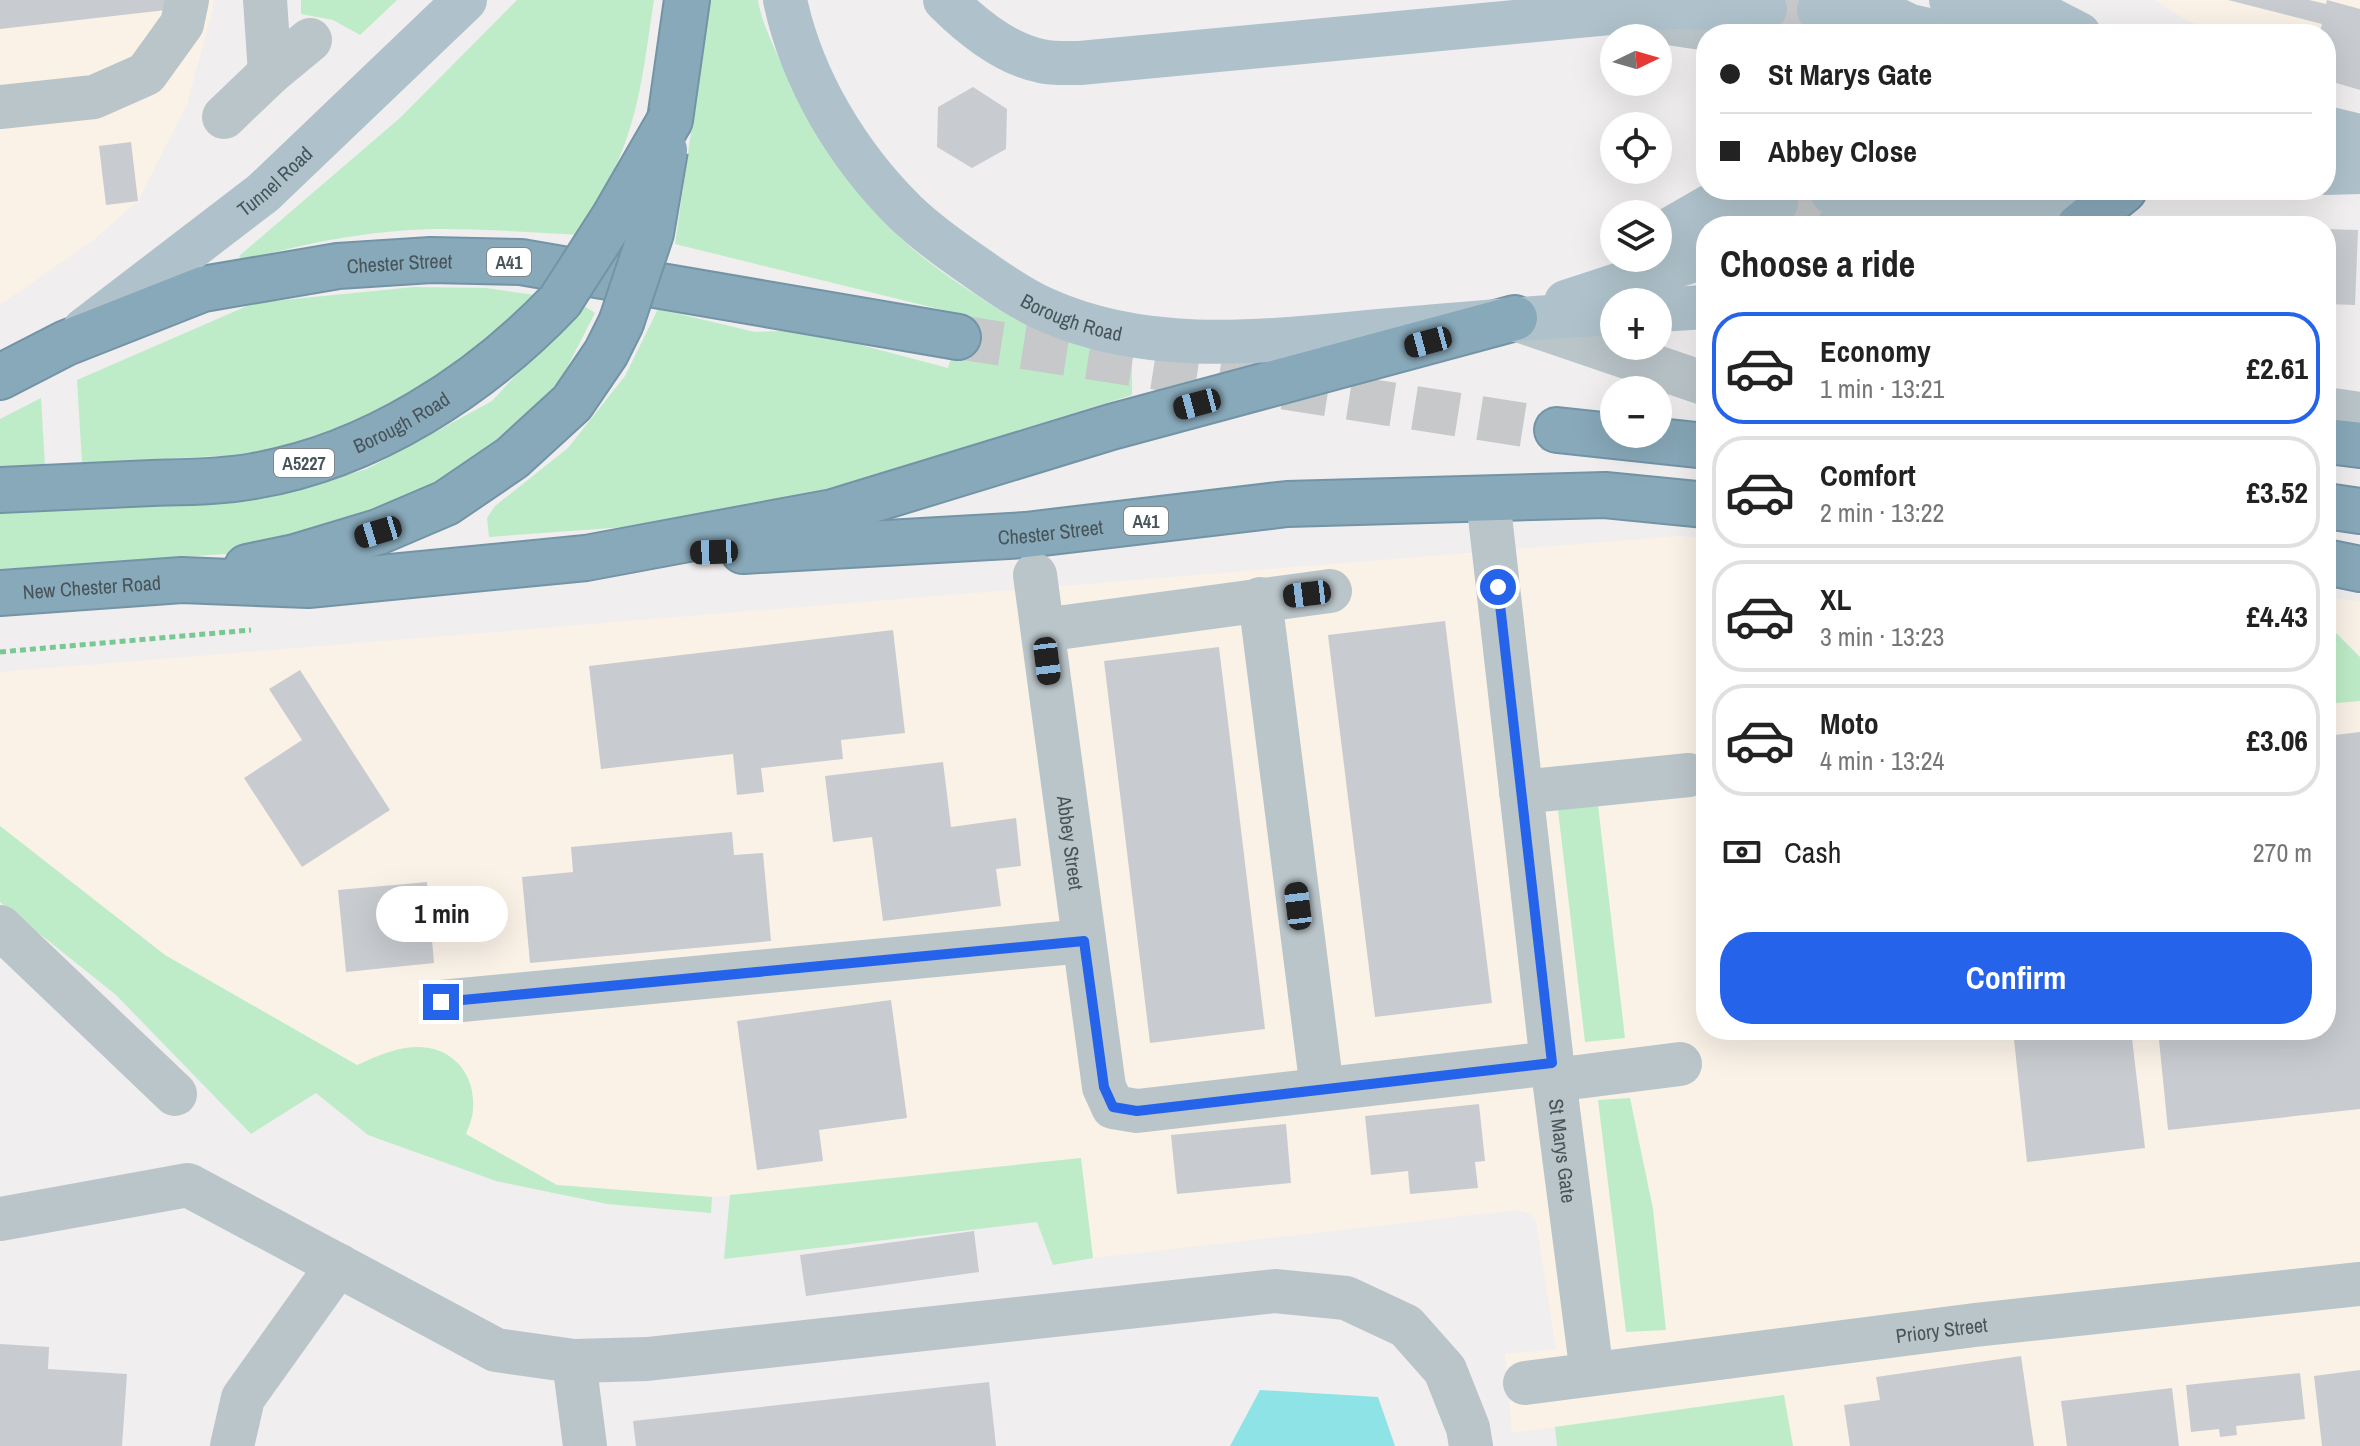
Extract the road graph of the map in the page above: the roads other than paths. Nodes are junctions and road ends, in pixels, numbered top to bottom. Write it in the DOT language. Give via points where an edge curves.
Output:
graph roads {
  1 [pos="187,0"];
  2 [pos="265,0"];
  3 [pos="465,0"];
  4 [pos="687,0"];
  5 [pos="785,0"];
  6 [pos="945,0"];
  7 [pos="1951,0"];
  8 [pos="2013,0"];
  9 [pos="2057,0"];
  10 [pos="2076,0"];
  11 [pos="1837,5"];
  12 [pos="1754,22"];
  13 [pos="1907,24"];
  14 [pos="2007,24"];
  15 [pos="2075,24"];
  16 [pos="2087,24"];
  17 [pos="2092,24"];
  18 [pos="310,40"];
  19 [pos="270,73"];
  20 [pos="0,107"];
  21 [pos="224,117"];
  22 [pos="670,120"];
  23 [pos="2336,130"];
  24 [pos="2360,136"];
  25 [pos="2360,172"];
  26 [pos="2336,173"];
  27 [pos="1747,200"];
  28 [pos="1757,200"];
  29 [pos="2111,201"];
  30 [pos="1844,203"];
  31 [pos="1708,216"];
  32 [pos="1736,216"];
  33 [pos="2035,216"];
  34 [pos="2064,216"];
  35 [pos="2080,216"];
  36 [pos="1696,221"];
  37 [pos="1672,230"];
  38 [pos="1696,235"];
  39 [pos="1672,246"];
  40 [pos="1696,259"];
  41 [pos="1600,269"];
  42 [pos="1615,272"];
  43 [pos="1696,285"];
  44 [pos="1696,308"];
  45 [pos="1672,309"];
  46 [pos="1600,314"];
  47 [pos="1515,318"];
  48 [pos="1600,322"];
  49 [pos="1672,326"];
  50 [pos="1696,327"];
  51 [pos="958,337"];
  52 [pos="66,343"];
  53 [pos="0,377"];
  54 [pos="1696,381"];
  55 [pos="1557,430"];
  56 [pos="1696,445"];
  57 [pos="0,490"];
  58 [pos="1488,499"];
  59 [pos="1696,504"];
  60 [pos="2336,507"];
  61 [pos="2360,511"];
  62 [pos="586,558"];
  63 [pos="2336,564"];
  64 [pos="2360,569"];
  65 [pos="1035,575"];
  66 [pos="182,580"];
  67 [pos="1330,591"];
  68 [pos="0,593"];
  69 [pos="1260,599"];
  70 [pos="1043,630"];
  71 [pos="1689,775"];
  72 [pos="1521,792"];
  73 [pos="0,927"];
  74 [pos="1084,941"];
  75 [pos="441,1002"];
  76 [pos="1680,1064"];
  77 [pos="1553,1072"];
  78 [pos="1322,1089"];
  79 [pos="175,1094"];
  80 [pos="0,1219"];
  81 [pos="338,1265"];
  82 [pos="2360,1284"];
  83 [pos="574,1361"];
  84 [pos="1592,1374"];
  85 [pos="1525,1383"];
  86 [pos="232,1446"];
  87 [pos="585,1446"];
  88 [pos="1471,1446"];
  1 -- 20 [label="street" via="182,24 146,74 94,97"];
  2 -- 19 [label="street"];
  3 -- 52 [label="main road, Tunnel Road" via="263,193"];
  4 -- 22 [label="highway, Borough Road / A5227"];
  5 -- 47 [label="main road, Borough Road" via="822,99 879,187 927,234 1044,309 1099,328 1204,342"];
  6 -- 12 [label="main road" via="1012,53 1068,63 1673,7"];
  7 -- 14 [label="main road"];
  8 -- 15 [label="main road"];
  9 -- 16 [label="main road"];
  10 -- 17 [label="main road"];
  11 -- 13 [label="main road"];
  18 -- 19 [label="street"];
  19 -- 21 [label="street"];
  22 -- 57 [label="highway, Borough Road / A5227, bridge" via="560,301 529,333 419,413 314,460 254,476"];
  22 -- 66 [label="highway, Borough Road / A5227, bridge" via="651,233 621,323 572,403 512,458 446,503 378,532 295,557"];
  23 -- 24 [label="main road"];
  25 -- 26 [label="main road"];
  27 -- 31 [label="main road"];
  28 -- 32 [label="main road" via="1757,206"];
  29 -- 30 [label="main road"];
  29 -- 33 [label="main road"];
  29 -- 34 [label="main road"];
  29 -- 35 [label="main road"];
  36 -- 37 [label="main road"];
  38 -- 39 [label="main road"];
  40 -- 47 [label="main road"];
  41 -- 47 [label="main road"];
  42 -- 47 [label="main road"];
  43 -- 47 [label="main road"];
  44 -- 45 [label="main road"];
  46 -- 47 [label="main road"];
  47 -- 48 [label="main road"];
  47 -- 54 [label="street"];
  47 -- 62 [label="highway" via="1111,427 833,512"];
  49 -- 50 [label="main road"];
  51 -- 52 [label="highway, Chester Street / A41" via="521,262 431,260 338,266 203,289"];
  52 -- 53 [label="highway, Chester Street / A41"];
  55 -- 56 [label="highway"];
  58 -- 59 [label="highway, Chester Street / A41" via="1605,495"];
  58 -- 62 [label="highway, Chester Street / A41" via="1287,504 1026,535"];
  58 -- 72 [label="street, St Marys Gate"];
  60 -- 61 [label="highway"];
  62 -- 66 [label="highway, A41" via="308,585"];
  63 -- 64 [label="highway"];
  65 -- 70 [label="street, Abbey Street"];
  66 -- 68 [label="highway, New Chester Road / A41"];
  67 -- 69 [label="street"];
  69 -- 70 [label="street"];
  69 -- 78 [label="street"];
  70 -- 74 [label="street, Abbey Street"];
  71 -- 72 [label="street"];
  72 -- 77 [label="street, St Marys Gate"];
  73 -- 79 [label="street"];
  74 -- 75 [label="street"];
  74 -- 78 [label="street, Abbey Street" via="1104,1087 1113,1107 1137,1111"];
  76 -- 77 [label="street"];
  77 -- 78 [label="street"];
  77 -- 84 [label="street, St Marys Gate"];
  80 -- 81 [label="street" via="188,1185"];
  81 -- 83 [label="street" via="496,1350"];
  81 -- 86 [label="street" via="243,1398"];
  82 -- 84 [label="street, Priory Street"];
  83 -- 87 [label="street"];
  83 -- 88 [label="street" via="647,1359 1275,1291 1346,1298 1406,1326 1445,1370"];
  84 -- 85 [label="street, Priory Street"];
}
